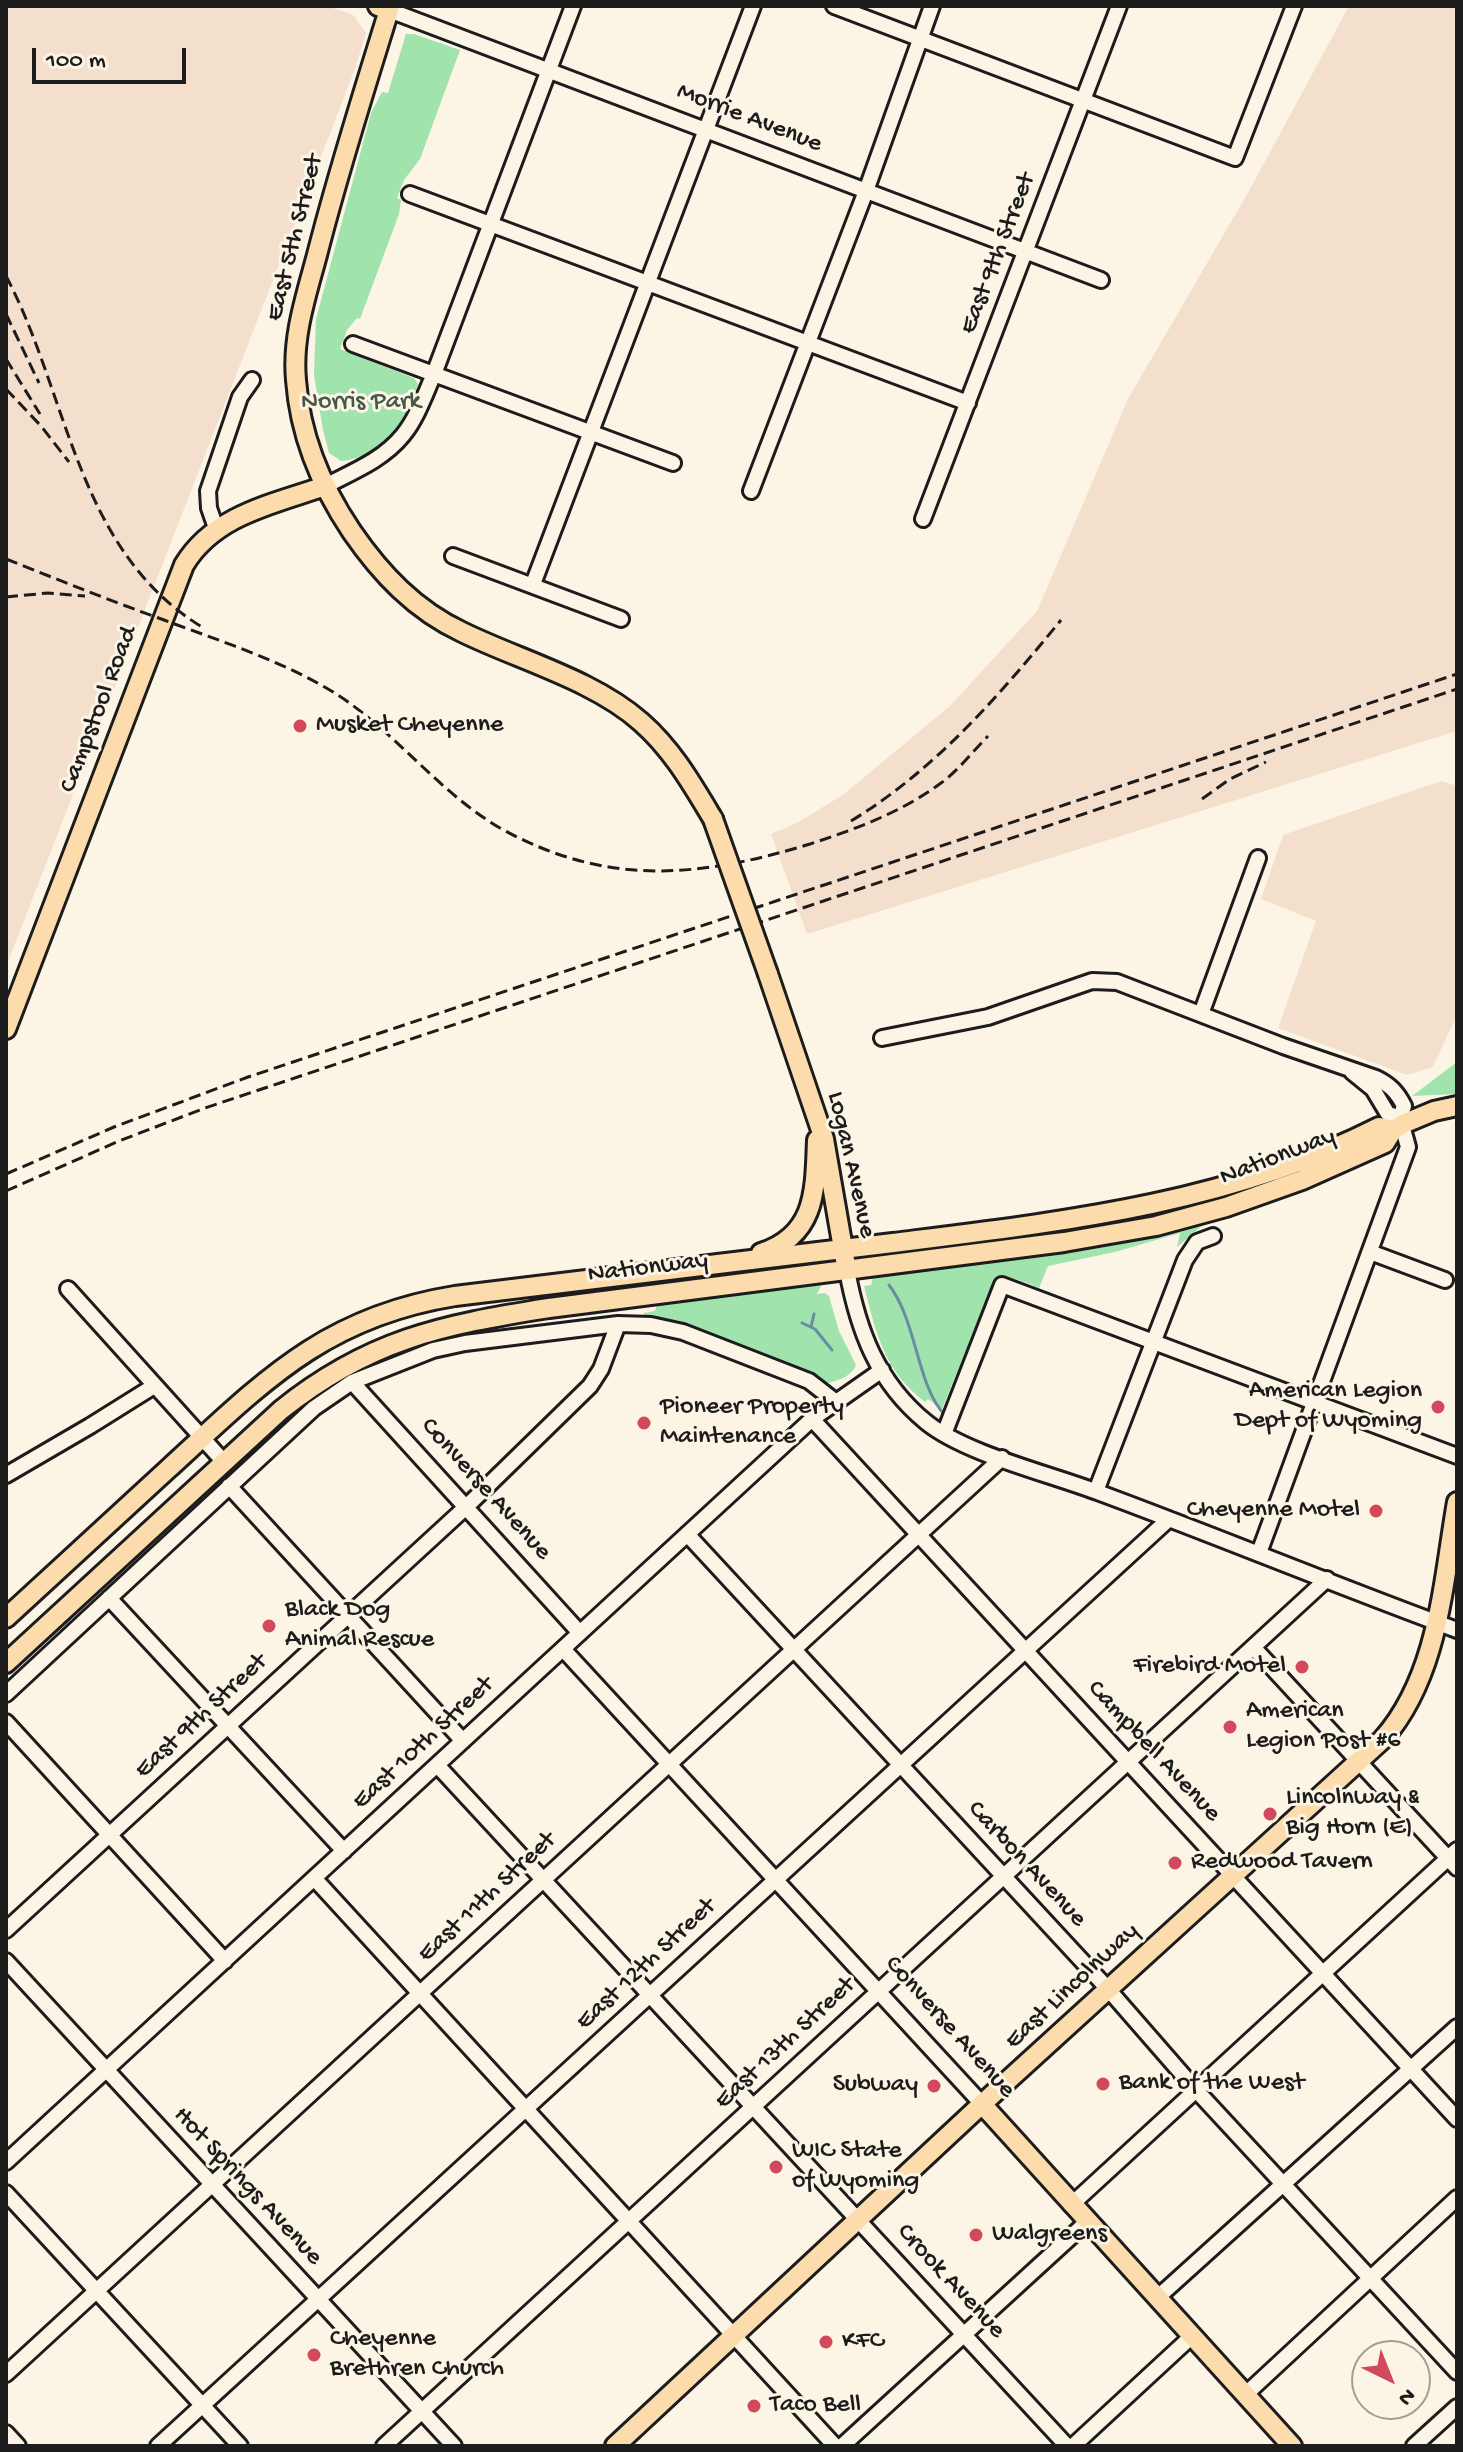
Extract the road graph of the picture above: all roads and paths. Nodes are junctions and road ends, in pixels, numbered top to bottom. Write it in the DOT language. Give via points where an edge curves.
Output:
graph roads {
  1 [pos="573,6"];
  2 [pos="753,6"];
  3 [pos="834,6"];
  4 [pos="932,6"];
  5 [pos="1119,6"];
  6 [pos="386,7"];
  7 [pos="1290,7"];
  8 [pos="921,39"];
  9 [pos="549,71"];
  10 [pos="1083,100"];
  11 [pos="706,130"];
  12 [pos="866,191"];
  13 [pos="410,194"];
  14 [pos="490,224"];
  15 [pos="1025,251"];
  16 [pos="1101,280"];
  17 [pos="647,284"];
  18 [pos="353,344"];
  19 [pos="807,344"];
  20 [pos="434,374"];
  21 [pos="252,380"];
  22 [pos="968,403"];
  23 [pos="591,433"];
  24 [pos="673,463"];
  25 [pos="325,486"];
  26 [pos="751,491"];
  27 [pos="923,519"];
  28 [pos="216,528"];
  29 [pos="453,556"];
  30 [pos="533,584"];
  31 [pos="621,619"];
  32 [pos="1258,858"];
  33 [pos="1201,1014"];
  34 [pos="6,1029"];
  35 [pos="882,1038"];
  36 [pos="1457,1106"];
  37 [pos="818,1121"];
  38 [pos="1399,1124"];
  39 [pos="1213,1236"];
  40 [pos="843,1249"];
  41 [pos="1370,1252"];
  42 [pos="724,1264"];
  43 [pos="847,1270"];
  44 [pos="1445,1280"];
  45 [pos="68,1289"];
  46 [pos="618,1324"];
  47 [pos="1152,1342"];
  48 [pos="882,1370"];
  49 [pos="352,1382"];
  50 [pos="154,1386"];
  51 [pos="836,1402"];
  52 [pos="1313,1402"];
  53 [pos="812,1419"];
  54 [pos="944,1434"];
  55 [pos="201,1439"];
  56 [pos="1457,1456"];
  57 [pos="1002,1458"];
  58 [pos="224,1462"];
  59 [pos="6,1475"];
  60 [pos="229,1486"];
  61 [pos="1096,1491"];
  62 [pos="1457,1502"];
  63 [pos="466,1507"];
  64 [pos="1169,1519"];
  65 [pos="687,1534"];
  66 [pos="919,1534"];
  67 [pos="1259,1553"];
  68 [pos="1327,1579"];
  69 [pos="109,1598"];
  70 [pos="347,1616"];
  71 [pos="6,1618"];
  72 [pos="1436,1622"];
  73 [pos="1457,1630"];
  74 [pos="580,1633"];
  75 [pos="1253,1647"];
  76 [pos="563,1649"];
  77 [pos="794,1649"];
  78 [pos="1026,1650"];
  79 [pos="6,1663"];
  80 [pos="6,1694"];
  81 [pos="6,1722"];
  82 [pos="228,1726"];
  83 [pos="463,1741"];
  84 [pos="1129,1761"];
  85 [pos="1359,1762"];
  86 [pos="669,1764"];
  87 [pos="437,1765"];
  88 [pos="901,1765"];
  89 [pos="110,1835"];
  90 [pos="344,1851"];
  91 [pos="1454,1859"];
  92 [pos="1234,1875"];
  93 [pos="1004,1876"];
  94 [pos="314,1878"];
  95 [pos="543,1879"];
  96 [pos="776,1879"];
  97 [pos="6,1930"];
  98 [pos="6,1961"];
  99 [pos="225,1961"];
  100 [pos="1324,1974"];
  101 [pos="1108,1989"];
  102 [pos="880,1991"];
  103 [pos="420,1993"];
  104 [pos="650,1994"];
  105 [pos="1457,2027"];
  106 [pos="106,2070"];
  107 [pos="1412,2070"];
  108 [pos="1196,2090"];
  109 [pos="982,2104"];
  110 [pos="754,2106"];
  111 [pos="526,2109"];
  112 [pos="1457,2119"];
  113 [pos="6,2162"];
  114 [pos="212,2184"];
  115 [pos="1284,2184"];
  116 [pos="6,2193"];
  117 [pos="1457,2198"];
  118 [pos="1071,2205"];
  119 [pos="859,2220"];
  120 [pos="629,2221"];
  121 [pos="1087,2222"];
  122 [pos="1370,2280"];
  123 [pos="96,2290"];
  124 [pos="1157,2298"];
  125 [pos="318,2299"];
  126 [pos="964,2333"];
  127 [pos="735,2335"];
  128 [pos="1192,2336"];
  129 [pos="1457,2372"];
  130 [pos="6,2374"];
  131 [pos="1246,2394"];
  132 [pos="202,2405"];
  133 [pos="1457,2407"];
  134 [pos="422,2411"];
  135 [pos="6,2433"];
  136 [pos="1090,2440"];
  137 [pos="18,2446"];
  138 [pos="158,2446"];
  139 [pos="240,2446"];
  140 [pos="384,2446"];
  141 [pos="454,2446"];
  142 [pos="615,2446"];
  143 [pos="835,2446"];
  144 [pos="842,2446"];
  145 [pos="1067,2446"];
  146 [pos="1073,2446"];
  147 [pos="1292,2446"];
  148 [pos="1414,2446"];
  1 -- 9 [label="street"];
  2 -- 11 [label="street"];
  3 -- 8 [label="street"];
  4 -- 8 [label="street"];
  5 -- 10 [label="street, East 9th Street"];
  6 -- 9 [label="street, Morrie Avenue"];
  6 -- 25 [label="main road, East 5th Street" via="296,344 299,403"];
  7 -- 10 [label="street" via="1235,158"];
  8 -- 10 [label="street"];
  8 -- 12 [label="street"];
  9 -- 11 [label="street, Morrie Avenue"];
  9 -- 14 [label="street"];
  10 -- 15 [label="street, East 9th Street"];
  11 -- 12 [label="street, Morrie Avenue"];
  11 -- 17 [label="street"];
  12 -- 15 [label="street, Morrie Avenue"];
  12 -- 19 [label="street"];
  13 -- 14 [label="street"];
  14 -- 17 [label="street"];
  14 -- 20 [label="street"];
  15 -- 16 [label="street, Morrie Avenue"];
  15 -- 22 [label="street, East 9th Street"];
  17 -- 19 [label="street"];
  17 -- 23 [label="street"];
  18 -- 20 [label="street"];
  19 -- 22 [label="street"];
  19 -- 26 [label="street"];
  20 -- 23 [label="street"];
  20 -- 25 [label="street" via="403,435 370,463"];
  21 -- 28 [label="street" via="240,397 208,491"];
  22 -- 27 [label="street, East 9th Street"];
  23 -- 24 [label="street"];
  23 -- 30 [label="street"];
  25 -- 28 [label="main road, Campstool Road"];
  25 -- 37 [label="main road, Logan Avenue, bridge" via="367,554 410,599 461,632 629,712 673,756 713,819"];
  28 -- 34 [label="main road, Campstool Road" via="180,573"];
  29 -- 30 [label="street"];
  30 -- 31 [label="street"];
  32 -- 33 [label="street"];
  33 -- 35 [label="street" via="1123,983 1092,981 988,1017"];
  33 -- 38 [label="street" via="1347,1068 1373,1089"];
  36 -- 38 [label="main road, Nationway"];
  37 -- 40 [label="main road, Logan Avenue"];
  37 -- 42 [label="main road" via="815,1188 804,1222 772,1249"];
  38 -- 40 [label="main road, Nationway" via="1379,1127 1269,1172 1143,1208"];
  38 -- 41 [label="street" via="1407,1138 1407,1154"];
  38 -- 43 [label="main road, Nationway" via="1385,1143 1318,1173 1177,1221 1102,1237"];
  39 -- 47 [label="street" via="1192,1247"];
  40 -- 42 [label="main road, Nationway"];
  40 -- 43 [label="main road, Logan Avenue"];
  41 -- 44 [label="street"];
  41 -- 52 [label="street"];
  42 -- 55 [label="main road, Nationway" via="455,1296 372,1317 309,1348"];
  43 -- 48 [label="street, Logan Avenue" via="858,1325"];
  43 -- 58 [label="main road, Nationway" via="549,1308 408,1338 327,1376"];
  45 -- 50 [label="street"];
  46 -- 49 [label="street" via="465,1343"];
  46 -- 51 [label="street" via="683,1332 809,1381"];
  46 -- 63 [label="street, East 9th Street" via="590,1386"];
  47 -- 52 [label="street"];
  47 -- 54 [label="street" via="1002,1285"];
  47 -- 61 [label="street"];
  48 -- 51 [label="street, East 10th Street"];
  48 -- 54 [label="street, Logan Avenue" via="906,1402"];
  49 -- 60 [label="street" via="314,1408"];
  49 -- 63 [label="street, Converse Avenue"];
  50 -- 55 [label="street"];
  50 -- 59 [label="street"];
  51 -- 53 [label="street, East 10th Street"];
  52 -- 56 [label="street"];
  52 -- 67 [label="street"];
  53 -- 65 [label="street, East 10th Street"];
  53 -- 66 [label="street, Campbell Avenue"];
  54 -- 57 [label="street, Logan Avenue"];
  55 -- 58 [label="street"];
  55 -- 71 [label="main road, Nationway"];
  57 -- 61 [label="street, Logan Avenue"];
  57 -- 66 [label="street, East 11th Street"];
  58 -- 79 [label="main road, Nationway"];
  60 -- 69 [label="street"];
  60 -- 70 [label="street"];
  61 -- 64 [label="street, Logan Avenue"];
  62 -- 72 [label="main road, East Lincolnway"];
  63 -- 70 [label="street, East 9th Street"];
  63 -- 74 [label="street, Converse Avenue"];
  64 -- 67 [label="street, Logan Avenue"];
  64 -- 78 [label="street, East 12th Street"];
  65 -- 74 [label="street, East 10th Street"];
  65 -- 77 [label="street, Carbon Avenue"];
  66 -- 77 [label="street, East 11th Street"];
  66 -- 78 [label="street, Campbell Avenue"];
  67 -- 68 [label="street, Logan Avenue"];
  68 -- 72 [label="street, Logan Avenue"];
  68 -- 75 [label="street, East 13th Street"];
  69 -- 80 [label="street"];
  69 -- 82 [label="street"];
  70 -- 82 [label="street, East 9th Street"];
  70 -- 83 [label="street"];
  72 -- 73 [label="street, Logan Avenue"];
  72 -- 85 [label="main road, East Lincolnway" via="1405,1710"];
  74 -- 76 [label="street, East 10th Street"];
  75 -- 84 [label="street, East 13th Street"];
  75 -- 85 [label="street"];
  76 -- 83 [label="street, East 10th Street"];
  76 -- 86 [label="street, Converse Avenue"];
  77 -- 86 [label="street, East 11th Street"];
  77 -- 88 [label="street, Carbon Avenue"];
  78 -- 84 [label="street, Campbell Avenue"];
  78 -- 88 [label="street, East 12th Street"];
  81 -- 89 [label="street"];
  82 -- 89 [label="street, East 9th Street"];
  82 -- 90 [label="street"];
  83 -- 87 [label="street, East 10th Street"];
  84 -- 92 [label="street, Campbell Avenue"];
  84 -- 93 [label="street, East 13th Street"];
  85 -- 91 [label="street"];
  85 -- 92 [label="main road, East Lincolnway"];
  86 -- 95 [label="street, East 11th Street"];
  86 -- 96 [label="street, Converse Avenue"];
  87 -- 90 [label="street, East 10th Street"];
  87 -- 95 [label="street, Crook Avenue"];
  88 -- 93 [label="street, Carbon Avenue"];
  88 -- 96 [label="street, East 12th Street"];
  89 -- 97 [label="street, East 9th Street"];
  89 -- 99 [label="street"];
  90 -- 94 [label="street, East 10th Street"];
  91 -- 100 [label="street"];
  92 -- 100 [label="street, Campbell Avenue"];
  92 -- 101 [label="main road, East Lincolnway"];
  93 -- 101 [label="street, Carbon Avenue"];
  93 -- 102 [label="street, East 13th Street"];
  94 -- 99 [label="street, East 10th Street"];
  94 -- 103 [label="street"];
  95 -- 103 [label="street, East 11th Street"];
  95 -- 104 [label="street, Crook Avenue"];
  96 -- 102 [label="street, Converse Avenue"];
  96 -- 104 [label="street, East 12th Street"];
  98 -- 106 [label="street, Hot Springs Avenue"];
  99 -- 106 [label="street, East 10th Street"];
  100 -- 107 [label="street, Campbell Avenue"];
  100 -- 108 [label="street"];
  101 -- 108 [label="street, Carbon Avenue"];
  101 -- 109 [label="main road, East Lincolnway"];
  102 -- 109 [label="street, Converse Avenue"];
  102 -- 110 [label="street, East 13th Street"];
  103 -- 111 [label="street"];
  103 -- 114 [label="street, East 11th Street"];
  104 -- 110 [label="street, Crook Avenue"];
  104 -- 111 [label="street, East 12th Street"];
  105 -- 107 [label="street"];
  106 -- 113 [label="street, East 10th Street"];
  106 -- 114 [label="street, Hot Springs Avenue"];
  107 -- 112 [label="street, Campbell Avenue"];
  107 -- 115 [label="street"];
  108 -- 115 [label="street, Carbon Avenue"];
  108 -- 118 [label="street"];
  109 -- 118 [label="main road, Converse Avenue"];
  109 -- 119 [label="main road, East Lincolnway"];
  110 -- 119 [label="street, Crook Avenue"];
  110 -- 120 [label="street, East 13th Street"];
  111 -- 120 [label="street"];
  111 -- 125 [label="street, East 12th Street"];
  114 -- 123 [label="street, East 11th Street"];
  114 -- 125 [label="street, Hot Springs Avenue"];
  115 -- 122 [label="street, Carbon Avenue"];
  115 -- 124 [label="street"];
  116 -- 123 [label="street"];
  117 -- 122 [label="street"];
  118 -- 121 [label="main road, Converse Avenue"];
  119 -- 126 [label="street, Crook Avenue"];
  119 -- 127 [label="main road, East Lincolnway"];
  120 -- 127 [label="street"];
  120 -- 134 [label="street, East 13th Street"];
  121 -- 124 [label="main road, Converse Avenue"];
  121 -- 126 [label="street"];
  122 -- 129 [label="street, Carbon Avenue"];
  122 -- 131 [label="street"];
  123 -- 130 [label="street, East 11th Street"];
  123 -- 132 [label="street"];
  124 -- 128 [label="main road, Converse Avenue"];
  125 -- 132 [label="street, East 12th Street"];
  125 -- 134 [label="street, Hot Springs Avenue"];
  126 -- 144 [label="street"];
  126 -- 145 [label="street, Crook Avenue"];
  127 -- 142 [label="main road, East Lincolnway"];
  127 -- 143 [label="street"];
  128 -- 131 [label="main road, Converse Avenue"];
  128 -- 136 [label="street"];
  131 -- 147 [label="main road, Converse Avenue"];
  132 -- 138 [label="street, East 12th Street"];
  132 -- 139 [label="street"];
  133 -- 148 [label="street"];
  134 -- 140 [label="street, East 13th Street"];
  134 -- 141 [label="street, Hot Springs Avenue"];
  135 -- 137 [label="street"];
  136 -- 146 [label="street"];
}
